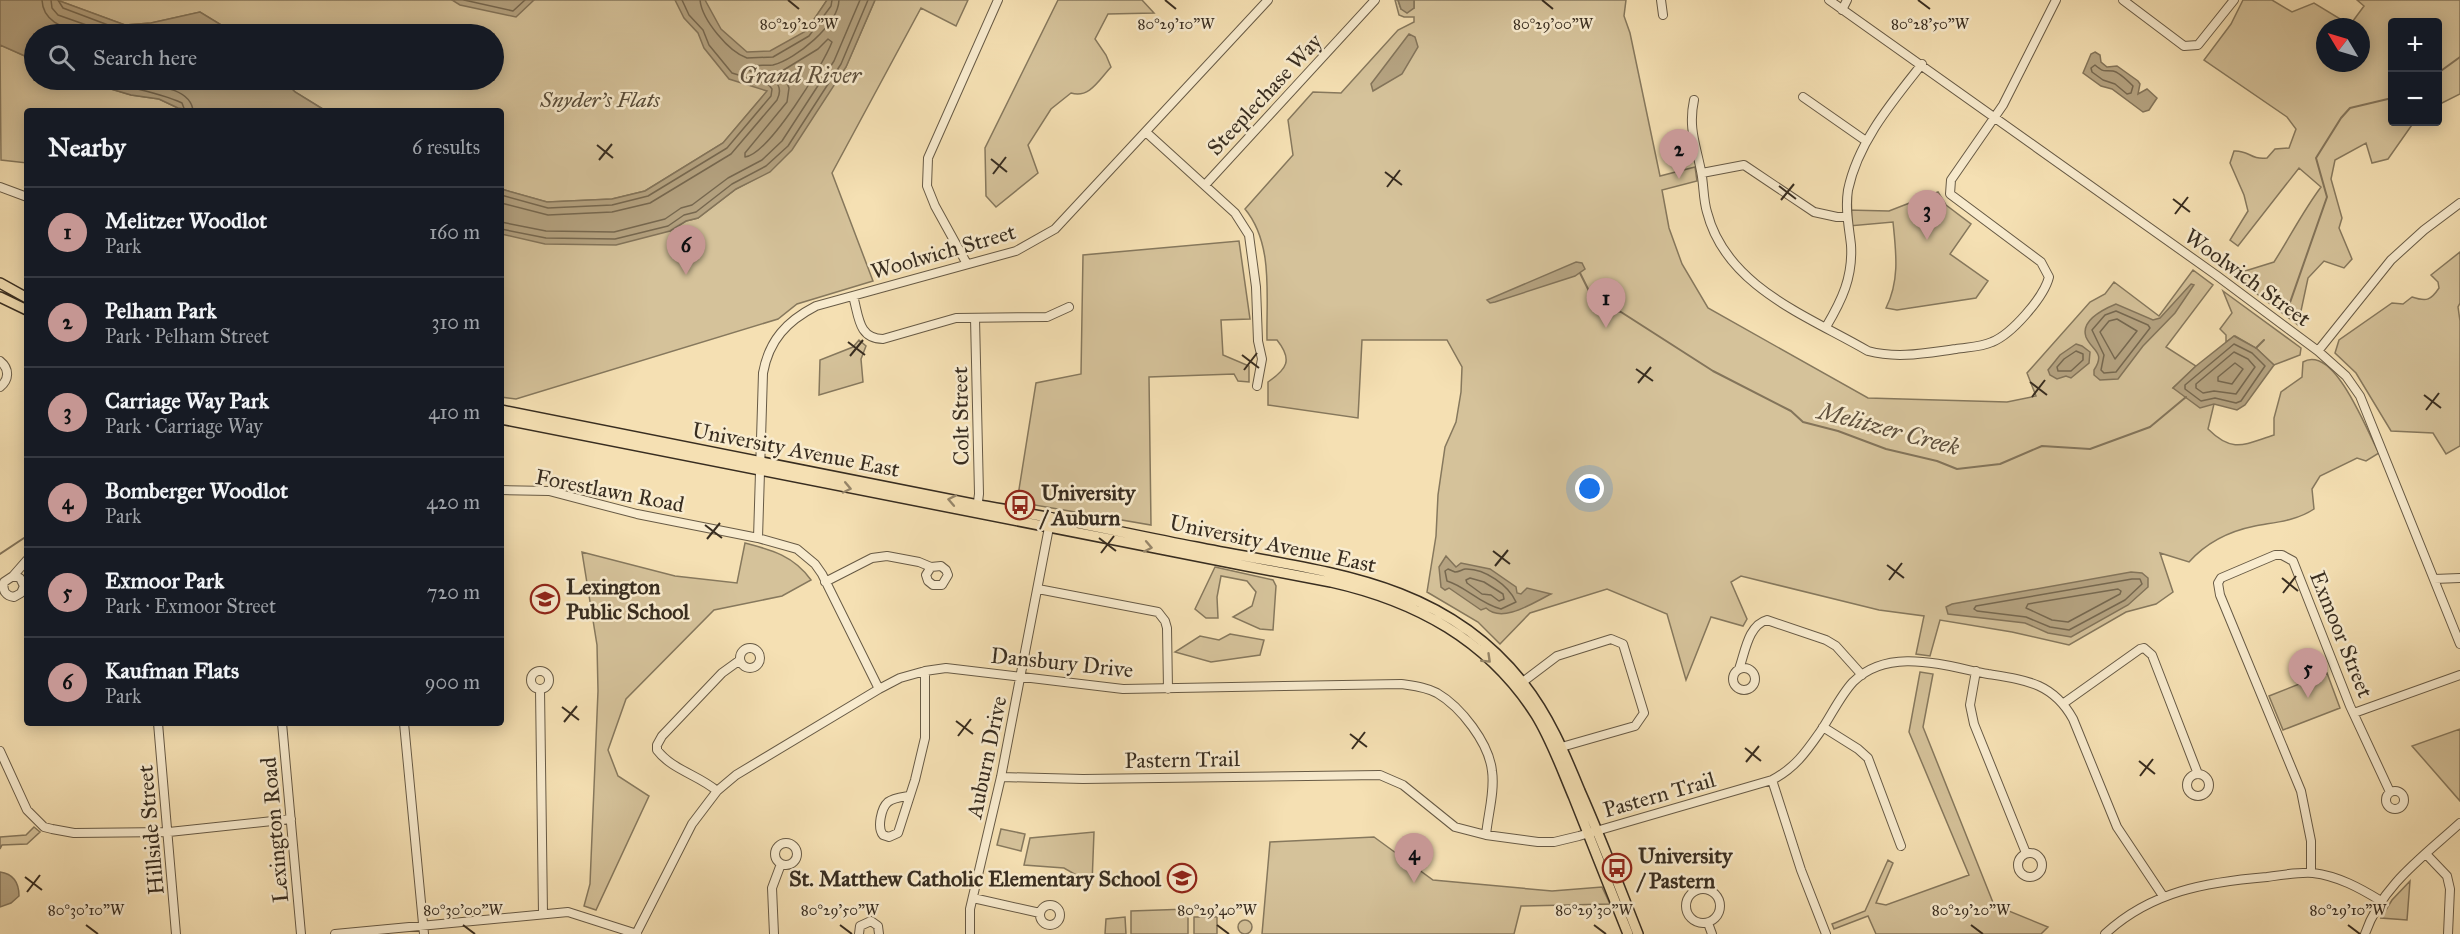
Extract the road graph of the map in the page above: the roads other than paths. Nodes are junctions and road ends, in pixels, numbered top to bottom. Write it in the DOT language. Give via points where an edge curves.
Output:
graph roads {
  1 [pos="998,0"];
  2 [pos="1375,0"];
  3 [pos="1660,0"];
  4 [pos="1829,0"];
  5 [pos="1847,0"];
  6 [pos="2056,0"];
  7 [pos="2123,0"];
  8 [pos="2234,0"];
  9 [pos="1266,1"];
  10 [pos="1842,10"];
  11 [pos="1663,15"];
  12 [pos="1922,64"];
  13 [pos="1803,97"];
  14 [pos="1694,100"];
  15 [pos="1996,116"];
  16 [pos="1147,133"];
  17 [pos="1866,141"];
  18 [pos="1702,173"];
  19 [pos="1205,185"];
  20 [pos="0,187"];
  21 [pos="24,196"];
  22 [pos="2460,203"];
  23 [pos="1847,216"];
  24 [pos="967,264"];
  25 [pos="0,283"];
  26 [pos="24,296"];
  27 [pos="854,296"];
  28 [pos="0,297"];
  29 [pos="1069,307"];
  30 [pos="24,309"];
  31 [pos="975,318"];
  32 [pos="1826,327"];
  33 [pos="2318,351"];
  34 [pos="0,361"];
  35 [pos="1257,386"];
  36 [pos="0,387"];
  37 [pos="504,411"];
  38 [pos="504,420"];
  39 [pos="760,466"];
  40 [pos="504,490"];
  41 [pos="977,509"];
  42 [pos="1051,516"];
  43 [pos="1050,528"];
  44 [pos="758,538"];
  45 [pos="1214,555"];
  46 [pos="24,563"];
  47 [pos="931,567"];
  48 [pos="13,576"];
  49 [pos="2460,578"];
  50 [pos="2434,579"];
  51 [pos="825,582"];
  52 [pos="1038,589"];
  53 [pos="2460,644"];
  54 [pos="740,660"];
  55 [pos="1738,669"];
  56 [pos="925,671"];
  57 [pos="1976,671"];
  58 [pos="1862,675"];
  59 [pos="2460,675"];
  60 [pos="1020,677"];
  61 [pos="1518,685"];
  62 [pos="540,689"];
  63 [pos="879,689"];
  64 [pos="1168,689"];
  65 [pos="2064,703"];
  66 [pos="2354,713"];
  67 [pos="158,726"];
  68 [pos="282,726"];
  69 [pos="404,726"];
  70 [pos="1823,727"];
  71 [pos="1558,748"];
  72 [pos="0,751"];
  73 [pos="2198,774"];
  74 [pos="1001,777"];
  75 [pos="1772,780"];
  76 [pos="717,792"];
  77 [pos="2390,792"];
  78 [pos="908,796"];
  79 [pos="291,819"];
  80 [pos="2460,823"];
  81 [pos="169,832"];
  82 [pos="1593,832"];
  83 [pos="1486,835"];
  84 [pos="1901,846"];
  85 [pos="2026,853"];
  86 [pos="2426,854"];
  87 [pos="781,864"];
  88 [pos="2311,873"];
  89 [pos="2163,896"];
  90 [pos="973,898"];
  91 [pos="2381,901"];
  92 [pos="1040,913"];
  93 [pos="543,914"];
  94 [pos="1708,923"];
  95 [pos="423,930"];
  96 [pos="176,934"];
  97 [pos="302,934"];
  98 [pos="335,934"];
  99 [pos="636,934"];
  100 [pos="774,934"];
  101 [pos="859,934"];
  102 [pos="879,934"];
  103 [pos="970,934"];
  104 [pos="1628,934"];
  105 [pos="1638,934"];
  106 [pos="1712,934"];
  107 [pos="1826,934"];
  108 [pos="2105,934"];
  109 [pos="2366,934"];
  110 [pos="2448,934"];
  1 -- 24 [label="street" via="928,158 927,186 934,206"];
  2 -- 19 [label="street, Steeplechase Way"];
  3 -- 11 [label="street"];
  4 -- 10 [label="street, Woolwich Street"];
  5 -- 10 [label="street"];
  6 -- 15 [label="street"];
  7 -- 8 [label="street" via="2184,46 2192,47 2198,45"];
  9 -- 16 [label="street, Woolwich Street"];
  10 -- 12 [label="street, Woolwich Street"];
  12 -- 15 [label="street, Woolwich Street"];
  12 -- 17 [label="street"];
  13 -- 17 [label="street"];
  14 -- 18 [label="street" via="1690,119"];
  15 -- 32 [label="street" via="1949,187 1950,194 2046,268 2047,284 2021,319 2004,335 1983,345 1903,356 1868,351"];
  15 -- 33 [label="street, Woolwich Street"];
  16 -- 19 [label="street"];
  16 -- 24 [label="street, Woolwich Street" via="1055,229 1016,251"];
  17 -- 23 [label="street" via="1854,168"];
  18 -- 23 [label="street" via="1744,165 1814,212"];
  18 -- 32 [label="street" via="1707,212 1720,244 1741,272 1762,290"];
  19 -- 35 [label="street" via="1235,213 1249,235 1262,359"];
  20 -- 21 [label="street"];
  22 -- 33 [label="street" via="2391,260"];
  23 -- 32 [label="street" via="1852,267 1846,289"];
  24 -- 27 [label="street, Woolwich Street"];
  25 -- 26 [label="main road"];
  27 -- 31 [label="street" via="864,333 873,339 943,321"];
  27 -- 39 [label="street, Woolwich Street" via="800,314 773,342 763,373"];
  28 -- 30 [label="main road"];
  29 -- 31 [label="street" via="1047,317"];
  31 -- 41 [label="street, Colt Street"];
  33 -- 50 [label="street, Woolwich Street" via="2346,376 2360,396"];
  34 -- 36 [label="street" via="8,375"];
  37 -- 39 [label="main road, University Avenue East"];
  38 -- 39 [label="main road, University Avenue East"];
  39 -- 41 [label="main road, University Avenue East"];
  39 -- 44 [label="street, Woolwich Street"];
  40 -- 44 [label="street, Forestlawn Road" via="549,491 637,514"];
  41 -- 42 [label="main road, University Avenue East"];
  41 -- 43 [label="main road, University Avenue East"];
  42 -- 43 [label="street, Auburn Drive"];
  42 -- 45 [label="main road, University Avenue East"];
  43 -- 45 [label="main road, University Avenue East, one-way"];
  43 -- 52 [label="street, Auburn Drive"];
  44 -- 51 [label="street, Forestlawn Road" via="797,549 815,564"];
  45 -- 61 [label="main road, University Avenue East" via="1332,573 1390,588 1463,626 1502,659"];
  46 -- 48 [label="street"];
  47 -- 51 [label="street" via="887,556 872,558"];
  49 -- 50 [label="street"];
  50 -- 53 [label="street, Woolwich Street"];
  51 -- 63 [label="street, Forestlawn Road"];
  52 -- 60 [label="street, Auburn Drive"];
  52 -- 64 [label="street" via="1158,612 1167,628"];
  54 -- 76 [label="street" via="722,673 657,745 668,760"];
  55 -- 58 [label="street" via="1753,629 1767,620 1826,640"];
  56 -- 60 [label="street, Dansbury Drive" via="965,669"];
  56 -- 63 [label="street, Dansbury Drive"];
  56 -- 78 [label="street" via="925,738"];
  57 -- 58 [label="street, Pastern Trail" via="1900,660 1876,666"];
  57 -- 65 [label="street, Pastern Trail" via="2026,680"];
  57 -- 85 [label="street" via="1970,705 1974,724"];
  58 -- 70 [label="street, Pastern Trail"];
  59 -- 66 [label="street, Exmoor Street"];
  60 -- 64 [label="street, Dansbury Drive" via="1114,688"];
  60 -- 74 [label="street, Auburn Drive"];
  61 -- 71 [label="main road, University Avenue East" via="1549,721"];
  61 -- 71 [label="street" via="1557,656 1611,639 1623,644 1643,718 1635,726"];
  62 -- 93 [label="street"];
  63 -- 76 [label="street, Dansbury Drive" via="736,775"];
  64 -- 83 [label="street, Dansbury Drive" via="1401,684 1437,693 1478,733 1492,767"];
  65 -- 73 [label="street" via="2140,649 2149,651"];
  65 -- 89 [label="street" via="2117,827"];
  66 -- 77 [label="street"];
  66 -- 88 [label="street, Exmoor Street" via="2293,561 2275,555 2221,578 2220,595 2301,791 2311,841"];
  67 -- 81 [label="street, Hillside Street"];
  68 -- 79 [label="street, Lexington Road"];
  69 -- 95 [label="street"];
  70 -- 75 [label="street, Pastern Trail" via="1799,761"];
  70 -- 84 [label="street" via="1868,758"];
  71 -- 82 [label="main road, University Avenue East"];
  72 -- 81 [label="street" via="27,810 44,827 74,833"];
  74 -- 83 [label="street, Pastern Trail" via="1374,774 1403,785 1455,827"];
  74 -- 90 [label="street, Auburn Drive"];
  75 -- 82 [label="street, Pastern Trail"];
  75 -- 107 [label="street"];
  76 -- 99 [label="street, Dansbury Drive" via="692,824"];
  78 -- 78 [label="street" via="885,806 879,825 883,835 889,837 898,832"];
  79 -- 81 [label="street"];
  79 -- 97 [label="street, Lexington Road"];
  80 -- 86 [label="street"];
  81 -- 96 [label="street, Hillside Street"];
  82 -- 83 [label="street, Pastern Trail" via="1554,842"];
  82 -- 104 [label="main road, University Avenue East"];
  82 -- 105 [label="main road, University Avenue East"];
  86 -- 91 [label="street"];
  86 -- 110 [label="street" via="2446,876 2450,889"];
  87 -- 100 [label="street" via="772,888"];
  88 -- 89 [label="street" via="2219,881"];
  88 -- 91 [label="street" via="2348,883"];
  89 -- 108 [label="street" via="2134,911"];
  90 -- 92 [label="street"];
  90 -- 103 [label="street, Auburn Drive"];
  91 -- 109 [label="street"];
  93 -- 95 [label="street"];
  93 -- 99 [label="street" via="568,912"];
  94 -- 94 [label="street" via="1717,916 1719,899 1711,891 1700,889 1690,894 1685,910 1692,920"];
  94 -- 106 [label="street"];
  95 -- 98 [label="street"];
  101 -- 102 [label="street" via="860,926 871,921 878,926"];
}
